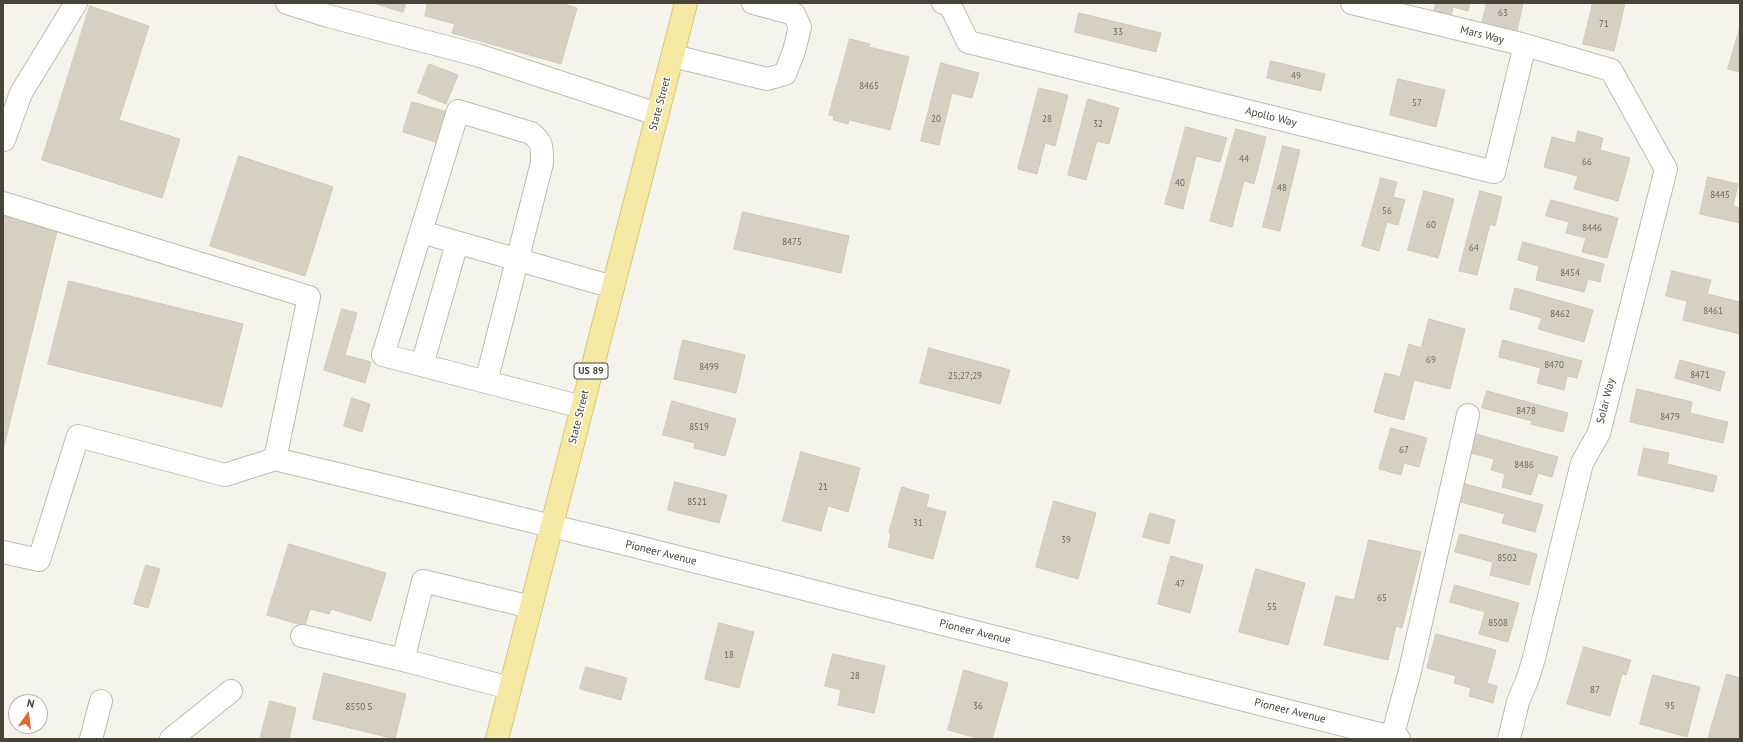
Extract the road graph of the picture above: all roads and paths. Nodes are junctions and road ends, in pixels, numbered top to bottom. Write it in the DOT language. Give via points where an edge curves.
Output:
graph roads {
  1 [pos="76,3"];
  2 [pos="287,3"];
  3 [pos="686,3"];
  4 [pos="753,3"];
  5 [pos="943,3"];
  6 [pos="1352,3"];
  7 [pos="1525,45"];
  8 [pos="673,56"];
  9 [pos="1611,70"];
  10 [pos="657,114"];
  11 [pos="4,140"];
  12 [pos="3,203"];
  13 [pos="421,232"];
  14 [pos="457,243"];
  15 [pos="517,260"];
  16 [pos="613,287"];
  17 [pos="422,365"];
  18 [pos="486,382"];
  19 [pos="582,407"];
  20 [pos="1468,415"];
  21 [pos="275,459"];
  22 [pos="552,525"];
  23 [pos="3,552"];
  24 [pos="530,607"];
  25 [pos="302,636"];
  26 [pos="403,660"];
  27 [pos="510,688"];
  28 [pos="231,691"];
  29 [pos="101,701"];
  30 [pos="1396,738"];
  31 [pos="91,739"];
  32 [pos="171,739"];
  33 [pos="497,739"];
  34 [pos="1509,739"];
  1 -- 11 [label="street" via="20,93"];
  2 -- 10 [label="street" via="477,55"];
  3 -- 8 [label="main road, State Street / US 89"];
  4 -- 8 [label="street" via="794,14 800,27 785,74 767,79"];
  5 -- 7 [label="street, Apollo Way" via="950,5 968,42 1494,172"];
  6 -- 7 [label="street, Mars Way"];
  7 -- 9 [label="street, Mars Way"];
  8 -- 10 [label="main road, State Street / US 89"];
  9 -- 34 [label="street, Solar Way" via="1666,169 1599,433 1582,463 1534,658 1518,702"];
  10 -- 16 [label="main road, State Street / US 89"];
  12 -- 21 [label="street" via="309,297"];
  13 -- 14 [label="street"];
  13 -- 15 [label="street" via="458,111 531,133 540,139 542,163"];
  13 -- 17 [label="street" via="383,355"];
  14 -- 15 [label="street"];
  14 -- 17 [label="street"];
  15 -- 16 [label="street"];
  15 -- 18 [label="street"];
  16 -- 19 [label="main road, State Street / US 89"];
  17 -- 18 [label="street"];
  18 -- 19 [label="street"];
  19 -- 22 [label="main road, State Street / US 89"];
  20 -- 30 [label="street"];
  21 -- 22 [label="street, Pioneer Avenue"];
  21 -- 23 [label="street" via="225,475 78,436 39,560"];
  22 -- 24 [label="main road, State Street / US 89"];
  22 -- 30 [label="street, Pioneer Avenue"];
  24 -- 26 [label="street" via="423,581"];
  24 -- 27 [label="main road, State Street / US 89"];
  25 -- 26 [label="street"];
  26 -- 27 [label="street"];
  27 -- 33 [label="main road, State Street / US 89"];
  28 -- 32 [label="street"];
  29 -- 31 [label="street"];
}
